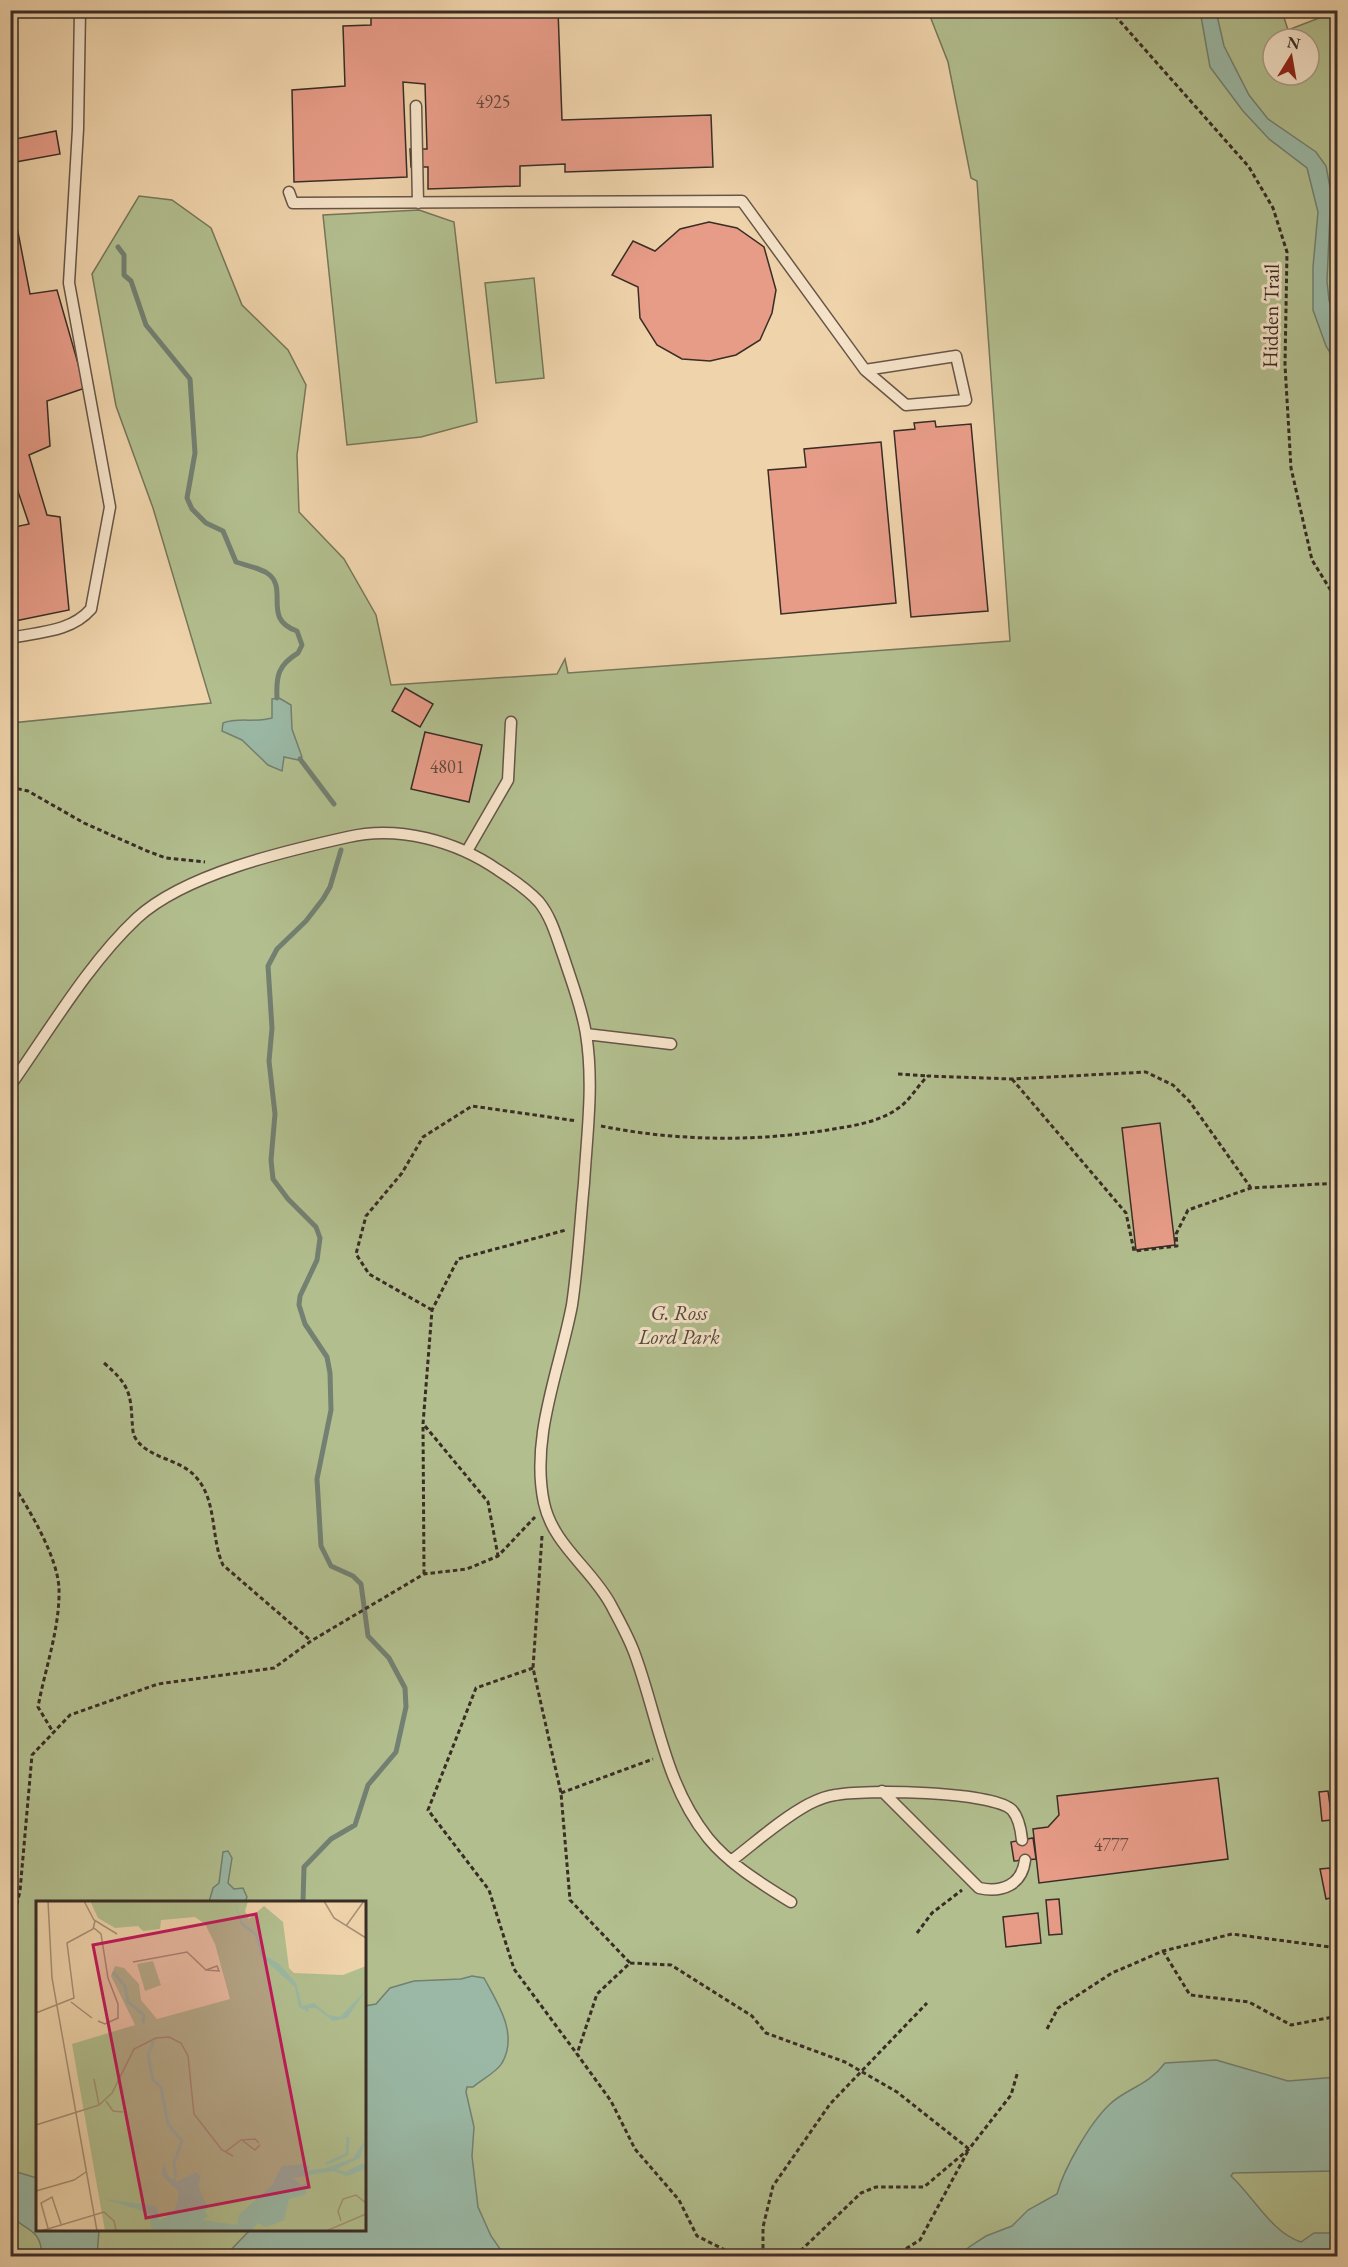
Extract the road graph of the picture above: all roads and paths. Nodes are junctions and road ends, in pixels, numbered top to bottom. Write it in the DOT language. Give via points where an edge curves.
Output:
graph roads {
  1 [pos="80,10"];
  2 [pos="1110,10"];
  3 [pos="416,106"];
  4 [pos="289,192"];
  5 [pos="418,203"];
  6 [pos="865,370"];
  7 [pos="1338,602"];
  8 [pos="10,638"];
  9 [pos="511,722"];
  10 [pos="10,787"];
  11 [pos="466,851"];
  12 [pos="208,863"];
  13 [pos="586,1035"];
  14 [pos="671,1044"];
  15 [pos="898,1074"];
  16 [pos="928,1076"];
  17 [pos="1012,1079"];
  18 [pos="10,1086"];
  19 [pos="588,1123"];
  20 [pos="1338,1183"];
  21 [pos="1251,1188"];
  22 [pos="580,1226"];
  23 [pos="432,1310"];
  24 [pos="104,1363"];
  25 [pos="423,1425"];
  26 [pos="10,1480"];
  27 [pos="544,1507"];
  28 [pos="498,1556"];
  29 [pos="424,1574"];
  30 [pos="310,1641"];
  31 [pos="533,1668"];
  32 [pos="53,1732"];
  33 [pos="664,1755"];
  34 [pos="882,1791"];
  35 [pos="561,1793"];
  36 [pos="1022,1840"];
  37 [pos="1025,1860"];
  38 [pos="731,1861"];
  39 [pos="973,1882"];
  40 [pos="791,1902"];
  41 [pos="917,1932"];
  42 [pos="10,1934"];
  43 [pos="1338,1948"];
  44 [pos="1163,1950"];
  45 [pos="630,1963"];
  46 [pos="927,2003"];
  47 [pos="1338,2016"];
  48 [pos="1047,2029"];
  49 [pos="577,2054"];
  50 [pos="1018,2071"];
  51 [pos="862,2073"];
  52 [pos="969,2149"];
  53 [pos="757,2256"];
  54 [pos="763,2256"];
  55 [pos="795,2256"];
  56 [pos="894,2256"];
  1 -- 8 [label="lane" via="69,283 110,507 91,609 81,621 66,627"];
  2 -- 7 [label="path, Hidden Trail" via="1249,167 1273,208 1287,252 1285,364 1291,468 1312,560"];
  3 -- 5 [label="lane"];
  4 -- 5 [label="lane" via="293,204"];
  5 -- 6 [label="lane" via="742,201"];
  6 -- 6 [label="lane" via="906,405 966,400 956,356"];
  9 -- 11 [label="lane" via="508,780"];
  10 -- 12 [label="path" via="28,791 84,823 147,851 166,858"];
  11 -- 13 [label="lane" via="514,880 544,910 555,932"];
  11 -- 18 [label="lane" via="411,835 355,835 238,867 166,897 138,918 100,960"];
  13 -- 14 [label="lane"];
  13 -- 19 [label="lane"];
  15 -- 16 [label="path"];
  16 -- 17 [label="path"];
  16 -- 19 [label="path" via="908,1100 884,1116 859,1125 782,1138 707,1138"];
  17 -- 21 [label="path" via="1146,1072 1173,1085 1190,1102"];
  17 -- 21 [label="path" via="1126,1213 1134,1251 1177,1246 1176,1234 1188,1210"];
  19 -- 22 [label="lane"];
  19 -- 23 [label="path" via="472,1106 423,1137 402,1173 366,1216 356,1254 369,1274"];
  20 -- 21 [label="path"];
  22 -- 23 [label="path" via="458,1259"];
  22 -- 27 [label="lane" via="572,1304 541,1441"];
  23 -- 25 [label="path"];
  24 -- 30 [label="path" via="128,1389 137,1441 189,1471 206,1494 223,1565"];
  25 -- 28 [label="path" via="488,1502"];
  25 -- 29 [label="path"];
  26 -- 32 [label="path" via="39,1532 59,1587 38,1707"];
  27 -- 28 [label="path"];
  27 -- 31 [label="path"];
  27 -- 33 [label="lane" via="568,1551 608,1599 634,1649"];
  28 -- 29 [label="path" via="467,1569"];
  29 -- 30 [label="path"];
  30 -- 32 [label="path" via="274,1668 158,1684 70,1715"];
  31 -- 35 [label="path"];
  31 -- 49 [label="path" via="476,1688 428,1810 489,1890 514,1969"];
  32 -- 42 [label="path" via="32,1755 30,1764 20,1891"];
  33 -- 35 [label="path"];
  33 -- 38 [label="lane" via="673,1783 708,1838"];
  34 -- 36 [label="lane" via="995,1802 1012,1809 1020,1824"];
  34 -- 38 [label="lane" via="835,1795 810,1804"];
  34 -- 39 [label="lane"];
  35 -- 45 [label="path" via="570,1900"];
  37 -- 39 [label="lane" via="1018,1880 1007,1888 993,1891 979,1888"];
  38 -- 40 [label="lane"];
  39 -- 41 [label="path" via="932,1912"];
  43 -- 44 [label="path" via="1232,1934"];
  44 -- 47 [label="path" via="1190,1995 1248,2002 1292,2025"];
  44 -- 48 [label="path" via="1112,1973 1058,2008"];
  45 -- 49 [label="path" via="597,1994"];
  45 -- 51 [label="path" via="671,1965 752,2016 766,2033 845,2062"];
  46 -- 51 [label="path"];
  49 -- 53 [label="path" via="611,2101 635,2149 679,2200 697,2236 729,2252"];
  50 -- 52 [label="path" via="1011,2095"];
  51 -- 52 [label="path" via="897,2092"];
  51 -- 54 [label="path" via="830,2104 773,2186 764,2227"];
  52 -- 55 [label="path" via="924,2187 876,2187 861,2193"];
  52 -- 56 [label="path" via="920,2240"];
}
